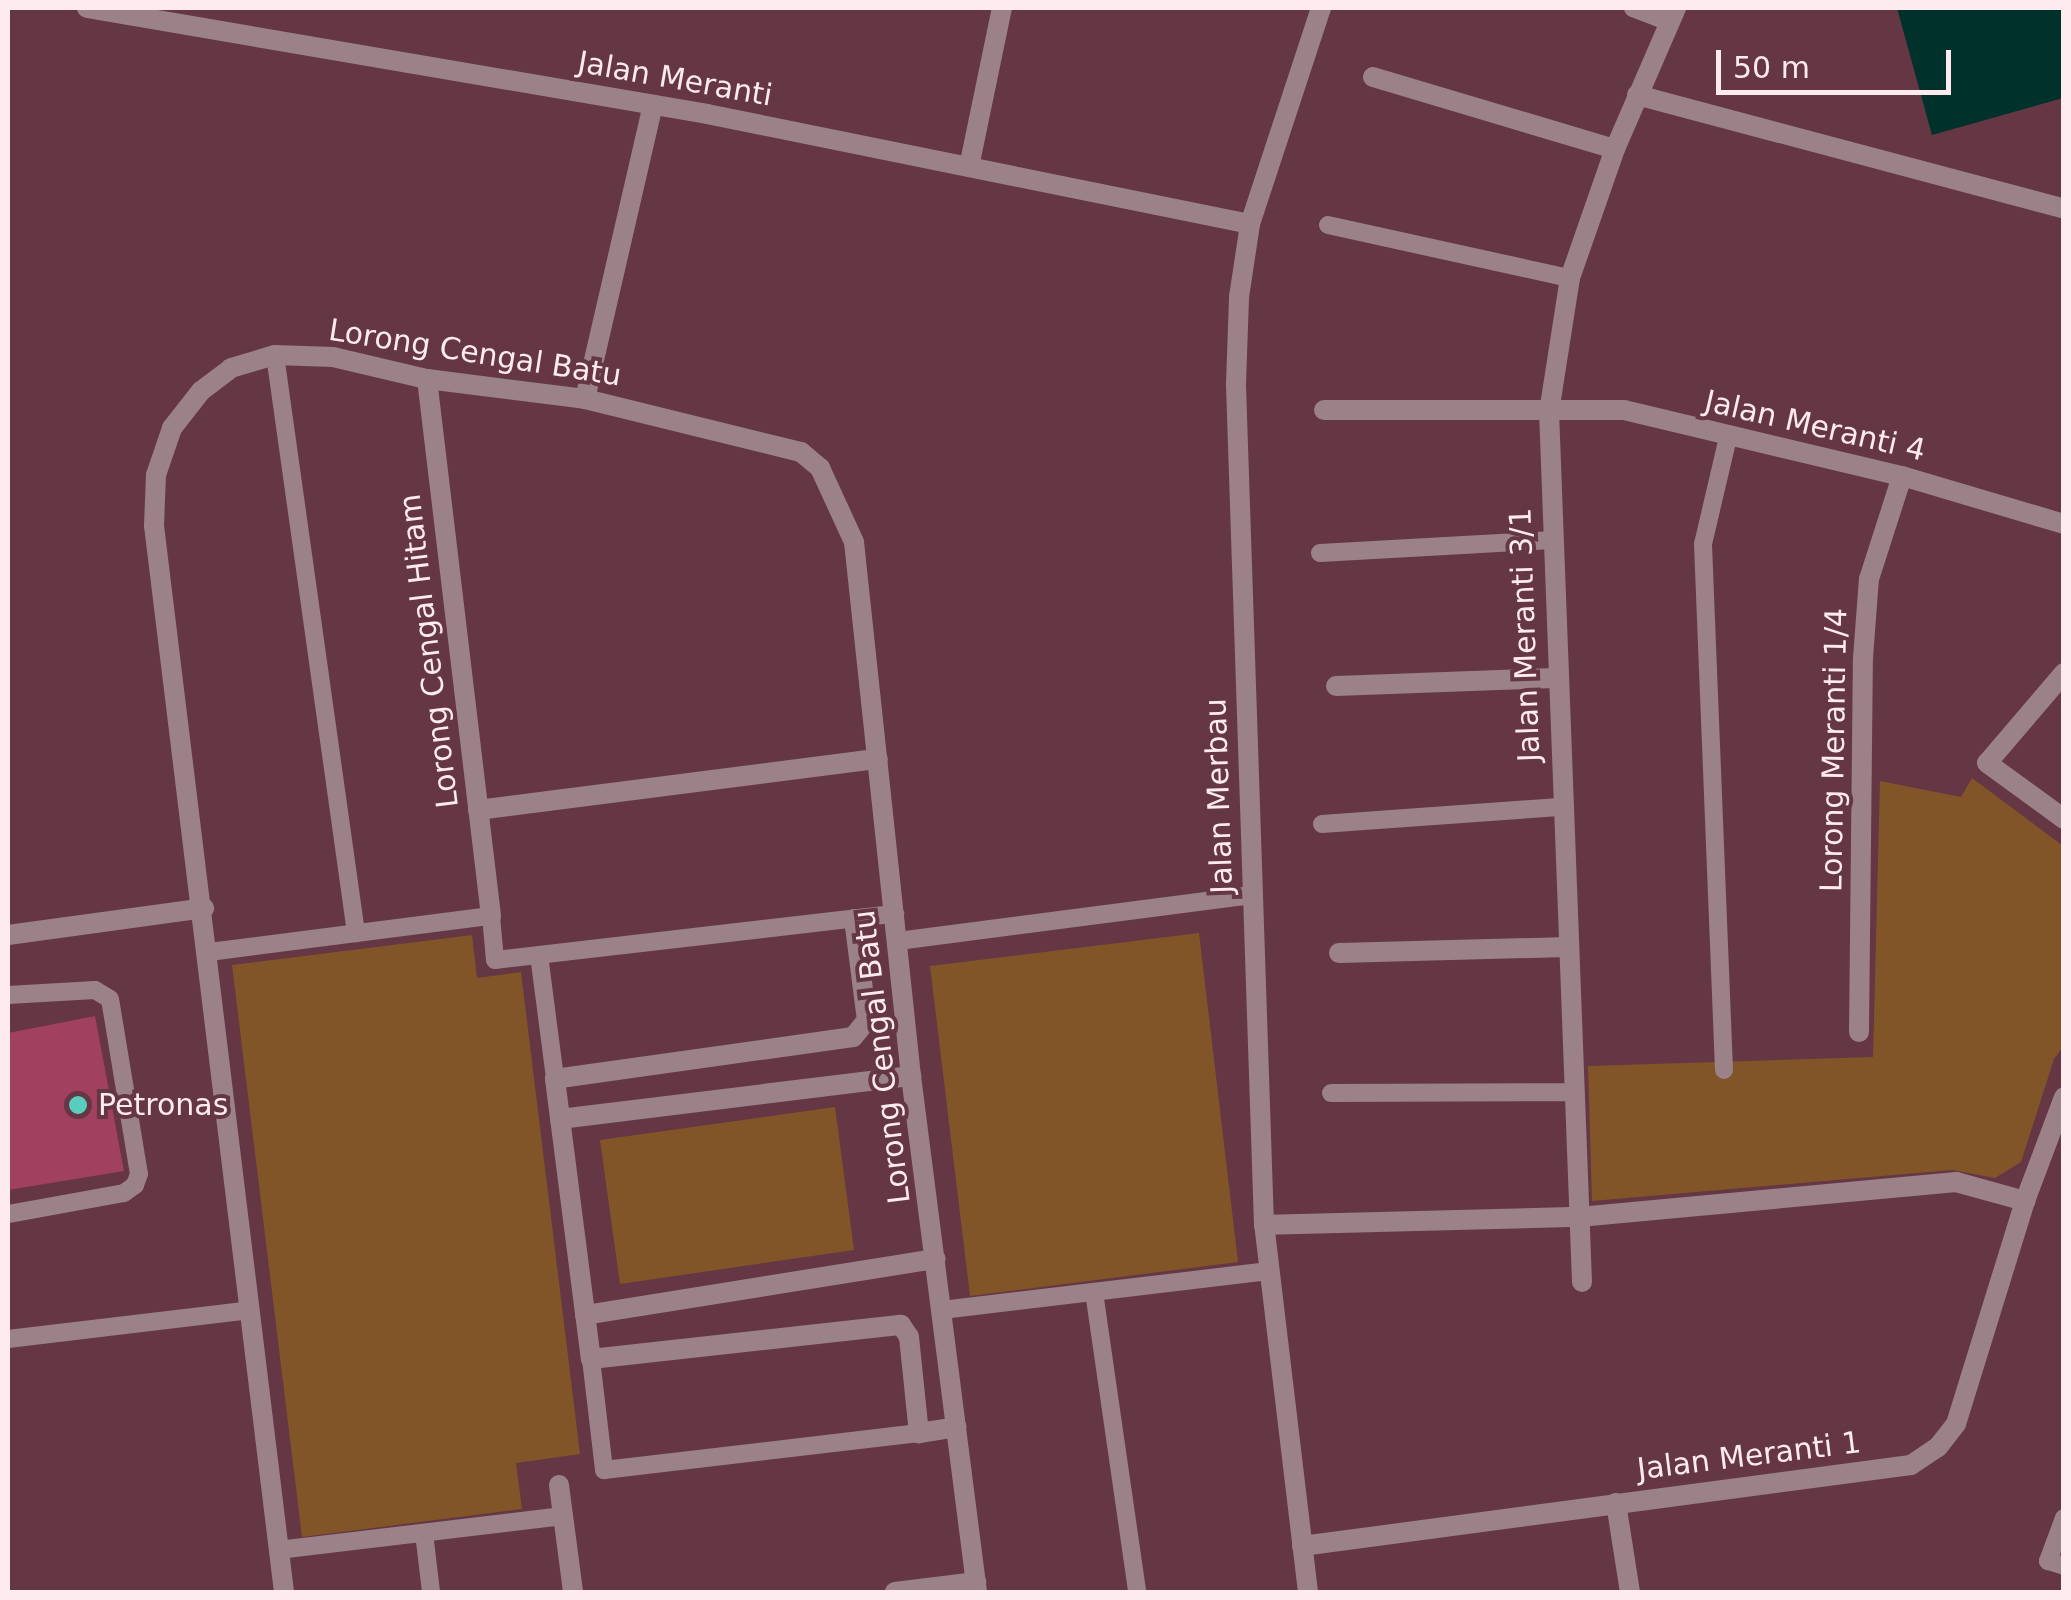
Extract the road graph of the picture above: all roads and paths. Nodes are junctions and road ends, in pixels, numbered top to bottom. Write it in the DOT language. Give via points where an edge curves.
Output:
graph roads {
  1 [pos="87,8"];
  2 [pos="218,8"];
  3 [pos="1002,8"];
  4 [pos="1321,8"];
  5 [pos="1633,8"];
  6 [pos="1672,15"];
  7 [pos="214,30"];
  8 [pos="1373,77"];
  9 [pos="1637,95"];
  10 [pos="653,105"];
  11 [pos="1615,149"];
  12 [pos="970,167"];
  13 [pos="2064,209"];
  14 [pos="1250,224"];
  15 [pos="1328,225"];
  16 [pos="1570,278"];
  17 [pos="275,355"];
  18 [pos="426,379"];
  19 [pos="585,399"];
  20 [pos="1324,410"];
  21 [pos="1549,412"];
  22 [pos="1728,437"];
  23 [pos="1902,476"];
  24 [pos="2064,524"];
  25 [pos="1550,540"];
  26 [pos="1320,553"];
  27 [pos="2064,674"];
  28 [pos="1556,678"];
  29 [pos="1336,686"];
  30 [pos="878,760"];
  31 [pos="1562,807"];
  32 [pos="478,810"];
  33 [pos="2064,819"];
  34 [pos="1322,824"];
  35 [pos="1252,895"];
  36 [pos="204,908"];
  37 [pos="895,914"];
  38 [pos="491,916"];
  39 [pos="854,919"];
  40 [pos="356,933"];
  41 [pos="8,935"];
  42 [pos="898,940"];
  43 [pos="1568,947"];
  44 [pos="209,952"];
  45 [pos="1339,953"];
  46 [pos="539,955"];
  47 [pos="8,995"];
  48 [pos="1859,1032"];
  49 [pos="1724,1070"];
  50 [pos="911,1076"];
  51 [pos="554,1080"];
  52 [pos="1574,1092"];
  53 [pos="1331,1093"];
  54 [pos="2064,1098"];
  55 [pos="560,1119"];
  56 [pos="2025,1201"];
  57 [pos="8,1214"];
  58 [pos="1579,1217"];
  59 [pos="1264,1225"];
  60 [pos="936,1259"];
  61 [pos="1269,1271"];
  62 [pos="1582,1282"];
  63 [pos="1094,1292"];
  64 [pos="250,1310"];
  65 [pos="942,1310"];
  66 [pos="585,1315"];
  67 [pos="8,1339"];
  68 [pos="591,1359"];
  69 [pos="957,1428"];
  70 [pos="919,1433"];
  71 [pos="559,1485"];
  72 [pos="1616,1504"];
  73 [pos="563,1516"];
  74 [pos="2064,1518"];
  75 [pos="424,1532"];
  76 [pos="1302,1546"];
  77 [pos="278,1550"];
  78 [pos="2064,1566"];
  79 [pos="976,1587"];
  80 [pos="284,1592"];
  81 [pos="431,1592"];
  82 [pos="572,1592"];
  83 [pos="895,1592"];
  84 [pos="1137,1592"];
  85 [pos="1308,1592"];
  86 [pos="1630,1592"];
  1 -- 7 [label="street, Jalan Meranti"];
  2 -- 7 [label="street"];
  3 -- 12 [label="street"];
  4 -- 14 [label="street, Jalan Merbau"];
  5 -- 6 [label="lane"];
  6 -- 9 [label="street, Jalan Meranti 3/1"];
  7 -- 10 [label="street, Jalan Meranti"];
  8 -- 11 [label="street"];
  9 -- 11 [label="street, Jalan Meranti 3/1"];
  9 -- 13 [label="street"];
  10 -- 12 [label="street, Jalan Meranti"];
  10 -- 19 [label="street"];
  11 -- 16 [label="street, Jalan Meranti 3/1"];
  12 -- 14 [label="street, Jalan Meranti"];
  14 -- 35 [label="street, Jalan Merbau" via="1236,384"];
  15 -- 16 [label="lane"];
  16 -- 21 [label="street, Jalan Meranti 3/1"];
  17 -- 18 [label="street, Lorong Cengal Batu" via="333,357"];
  17 -- 36 [label="street, Lorong Cengal Batu" via="231,368 201,391 172,428 156,475 154,526"];
  17 -- 40 [label="lane"];
  18 -- 19 [label="street, Lorong Cengal Batu"];
  18 -- 32 [label="street, Lorong Cengal Hitam"];
  19 -- 30 [label="street, Lorong Cengal Batu" via="801,452 820,468 854,542"];
  20 -- 21 [label="street, Jalan Meranti 4"];
  21 -- 22 [label="street, Jalan Meranti 4" via="1624,410"];
  21 -- 25 [label="street, Jalan Meranti 3/1"];
  22 -- 23 [label="street, Jalan Meranti 4"];
  22 -- 49 [label="lane" via="1703,544"];
  23 -- 24 [label="street, Jalan Meranti 4"];
  23 -- 48 [label="street, Lorong Meranti 1/4" via="1869,578"];
  25 -- 26 [label="lane"];
  25 -- 28 [label="street, Jalan Meranti 3/1"];
  27 -- 33 [label="street" via="1987,763"];
  28 -- 29 [label="street"];
  28 -- 31 [label="street, Jalan Meranti 3/1"];
  30 -- 32 [label="street"];
  30 -- 37 [label="street, Lorong Cengal Batu"];
  31 -- 34 [label="lane"];
  31 -- 43 [label="street, Jalan Meranti 3/1"];
  32 -- 38 [label="street, Lorong Cengal Hitam"];
  35 -- 42 [label="lane"];
  35 -- 59 [label="street, Jalan Merbau"];
  36 -- 41 [label="street"];
  36 -- 44 [label="street, Lorong Cengal Batu"];
  37 -- 39 [label="lane"];
  37 -- 42 [label="street, Lorong Cengal Batu"];
  38 -- 40 [label="lane"];
  38 -- 46 [label="lane" via="496,960"];
  39 -- 46 [label="lane"];
  39 -- 51 [label="street" via="867,1020 853,1036"];
  40 -- 44 [label="lane"];
  42 -- 50 [label="street, Lorong Cengal Batu"];
  43 -- 45 [label="street"];
  43 -- 52 [label="street, Jalan Meranti 3/1"];
  44 -- 64 [label="street, Lorong Cengal Batu"];
  46 -- 51 [label="lane"];
  47 -- 57 [label="lane" via="95,990 110,999 139,1174 124,1193"];
  50 -- 55 [label="street"];
  50 -- 60 [label="street, Lorong Cengal Batu"];
  51 -- 55 [label="street"];
  52 -- 53 [label="lane"];
  52 -- 58 [label="street, Jalan Meranti 3/1"];
  54 -- 56 [label="street, Jalan Meranti 1"];
  55 -- 66 [label="street"];
  56 -- 58 [label="street" via="1956,1182"];
  56 -- 72 [label="street, Jalan Meranti 1" via="1956,1424 1938,1447 1911,1465"];
  58 -- 59 [label="street"];
  58 -- 62 [label="street, Jalan Meranti 3/1"];
  59 -- 61 [label="street, Jalan Merbau"];
  60 -- 65 [label="street, Lorong Cengal Batu"];
  60 -- 66 [label="street"];
  61 -- 63 [label="lane"];
  61 -- 76 [label="street, Jalan Merbau"];
  63 -- 65 [label="lane"];
  63 -- 84 [label="lane"];
  64 -- 67 [label="lane"];
  64 -- 77 [label="street, Lorong Cengal Batu"];
  65 -- 69 [label="street, Lorong Cengal Batu"];
  66 -- 68 [label="street"];
  68 -- 70 [label="street" via="901,1325 909,1337"];
  68 -- 70 [label="lane" via="604,1470"];
  69 -- 70 [label="street"];
  69 -- 79 [label="street, Lorong Cengal Batu"];
  71 -- 73 [label="street"];
  72 -- 76 [label="street, Jalan Meranti 1"];
  72 -- 86 [label="street"];
  73 -- 75 [label="lane"];
  73 -- 82 [label="street"];
  74 -- 78 [label="lane" via="2048,1561"];
  75 -- 77 [label="lane"];
  75 -- 81 [label="lane"];
  76 -- 85 [label="street, Jalan Merbau"];
  77 -- 80 [label="street, Lorong Cengal Batu"];
  79 -- 83 [label="street"];
}
